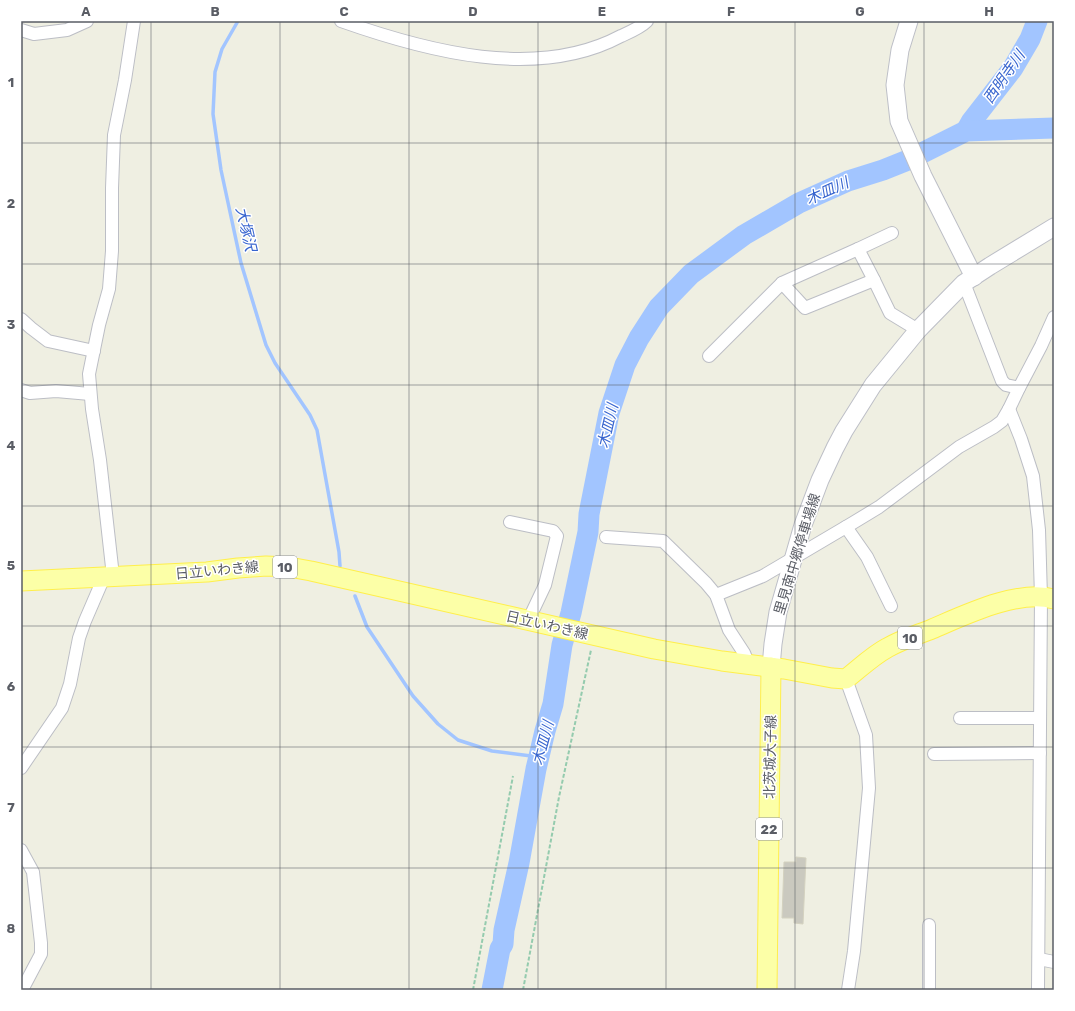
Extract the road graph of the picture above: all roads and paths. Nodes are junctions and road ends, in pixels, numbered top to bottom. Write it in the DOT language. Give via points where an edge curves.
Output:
graph roads {
  1 [pos="87,21"];
  2 [pos="134,21"];
  3 [pos="341,21"];
  4 [pos="647,21"];
  5 [pos="909,21"];
  6 [pos="21,30"];
  7 [pos="1054,227"];
  8 [pos="892,233"];
  9 [pos="858,248"];
  10 [pos="874,280"];
  11 [pos="969,280"];
  12 [pos="782,283"];
  13 [pos="1054,317"];
  14 [pos="21,319"];
  15 [pos="918,330"];
  16 [pos="94,351"];
  17 [pos="709,356"];
  18 [pos="1018,388"];
  19 [pos="21,390"];
  20 [pos="90,394"];
  21 [pos="1009,409"];
  22 [pos="510,522"];
  23 [pos="846,527"];
  24 [pos="606,537"];
  25 [pos="793,558"];
  26 [pos="108,576"];
  27 [pos="21,581"];
  28 [pos="716,595"];
  29 [pos="1048,598"];
  30 [pos="891,606"];
  31 [pos="536,623"];
  32 [pos="590,634"];
  33 [pos="748,665"];
  34 [pos="771,667"];
  35 [pos="846,679"];
  36 [pos="960,718"];
  37 [pos="1040,718"];
  38 [pos="1040,752"];
  39 [pos="934,754"];
  40 [pos="21,768"];
  41 [pos="513,776"];
  42 [pos="21,850"];
  43 [pos="929,925"];
  44 [pos="1039,959"];
  45 [pos="1053,960"];
  46 [pos="22,990"];
  47 [pos="473,990"];
  48 [pos="523,990"];
  49 [pos="767,990"];
  50 [pos="848,990"];
  51 [pos="929,990"];
  52 [pos="1038,990"];
  1 -- 6 [label="street" via="67,30 34,34"];
  2 -- 16 [label="street" via="114,135 109,289"];
  3 -- 4 [label="street" via="430,48 488,57 537,59 582,52 607,44"];
  5 -- 11 [label="main road" via="900,50 895,85 899,121"];
  7 -- 11 [label="main road, 里見南中郷停車場線"];
  8 -- 9 [label="street"];
  9 -- 10 [label="street"];
  9 -- 12 [label="street"];
  10 -- 12 [label="street" via="805,308"];
  10 -- 15 [label="street" via="890,312"];
  11 -- 15 [label="main road, 里見南中郷停車場線"];
  11 -- 18 [label="street" via="1002,381"];
  12 -- 17 [label="street"];
  13 -- 18 [label="street"];
  14 -- 16 [label="street" via="48,340"];
  15 -- 25 [label="main road, 里見南中郷停車場線" via="873,385 844,432 820,480"];
  16 -- 20 [label="street" via="89,374"];
  18 -- 21 [label="street"];
  19 -- 20 [label="street" via="30,393 56,391"];
  20 -- 26 [label="street" via="100,460"];
  21 -- 23 [label="street" via="1002,421 994,427 959,447 879,507"];
  21 -- 29 [label="street" via="1033,476"];
  22 -- 31 [label="street" via="553,531 557,536"];
  23 -- 25 [label="street"];
  23 -- 30 [label="street" via="866,557"];
  24 -- 28 [label="street" via="663,541"];
  25 -- 28 [label="street" via="763,576"];
  25 -- 34 [label="main road, 里見南中郷停車場線" via="778,612"];
  26 -- 27 [label="main road, 日立いわき線 / 10"];
  26 -- 31 [label="main road, 日立いわき線 / 10" via="207,572 266,566 288,567"];
  26 -- 40 [label="street" via="79,638 70,684 62,708"];
  28 -- 33 [label="street" via="729,630 744,653"];
  29 -- 35 [label="main road, 10" via="1017,598 972,612 886,648"];
  29 -- 37 [label="street"];
  31 -- 32 [label="main road, 日立いわき線 / 10"];
  32 -- 33 [label="main road, 日立いわき線 / 10" via="654,649"];
  32 -- 48 [label="path"];
  33 -- 34 [label="main road, 日立いわき線 / 10"];
  34 -- 35 [label="main road, 日立いわき線 / 10"];
  34 -- 49 [label="main road, 北茨城大子線 / 22"];
  35 -- 50 [label="street" via="866,735 869,788"];
  36 -- 37 [label="street"];
  37 -- 38 [label="street"];
  38 -- 39 [label="street"];
  38 -- 44 [label="street"];
  41 -- 47 [label="path"];
  42 -- 46 [label="street" via="33,872 41,954"];
  43 -- 51 [label="street"];
  44 -- 45 [label="street"];
  44 -- 52 [label="street"];
}
